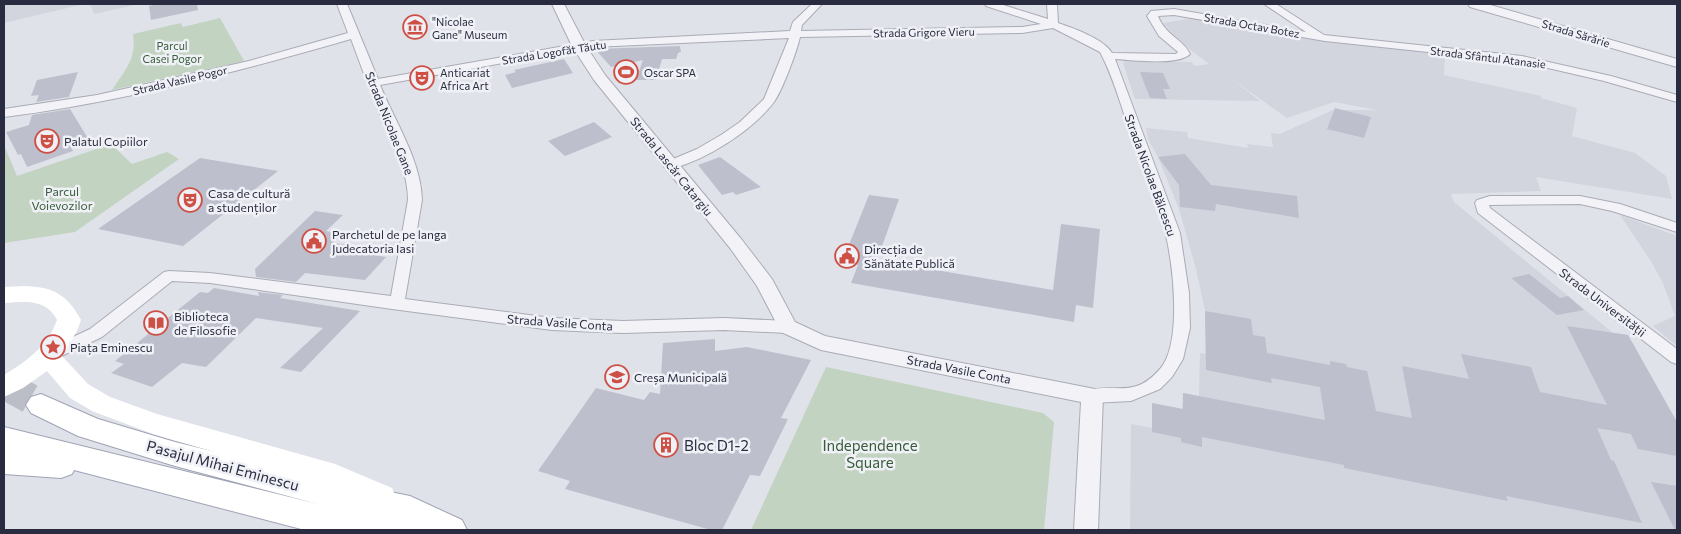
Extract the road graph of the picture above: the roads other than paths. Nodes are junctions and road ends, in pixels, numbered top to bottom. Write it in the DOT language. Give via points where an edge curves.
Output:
graph roads {
  1 [pos="342,4"];
  2 [pos="558,4"];
  3 [pos="817,4"];
  4 [pos="990,4"];
  5 [pos="1052,4"];
  6 [pos="1269,4"];
  7 [pos="1474,4"];
  8 [pos="1290,16"];
  9 [pos="1052,25"];
  10 [pos="1279,30"];
  11 [pos="795,34"];
  12 [pos="354,35"];
  13 [pos="1325,38"];
  14 [pos="579,46"];
  15 [pos="1108,56"];
  16 [pos="1677,63"];
  17 [pos="374,84"];
  18 [pos="1677,99"];
  19 [pos="4,113"];
  20 [pos="670,165"];
  21 [pos="1677,228"];
  22 [pos="4,283"];
  23 [pos="4,295"];
  24 [pos="55,299"];
  25 [pos="392,304"];
  26 [pos="788,327"];
  27 [pos="1677,358"];
  28 [pos="41,362"];
  29 [pos="4,387"];
  30 [pos="1092,396"];
  31 [pos="4,397"];
  32 [pos="36,409"];
  33 [pos="4,440"];
  34 [pos="4,461"];
  35 [pos="106,467"];
  36 [pos="403,523"];
  37 [pos="450,530"];
  38 [pos="1086,530"];
  1 -- 12 [label="street, Strada Nicolae Gane"];
  2 -- 14 [label="street, Strada Lascăr Catargiu"];
  3 -- 11 [label="street" via="797,24"];
  4 -- 9 [label="street"];
  5 -- 9 [label="street"];
  6 -- 8 [label="street, Strada Octav Botez"];
  7 -- 16 [label="street, Strada Sărărie"];
  8 -- 10 [label="street"];
  8 -- 13 [label="street, Strada Octav Botez"];
  9 -- 11 [label="street, Strada Grigore Vieru" via="1022,30"];
  9 -- 15 [label="street" via="1096,44"];
  10 -- 13 [label="street, Strada Octav Botez"];
  10 -- 15 [label="street, Strada Octav Botez" via="1155,13 1152,16 1164,34 1184,54 1177,57"];
  11 -- 14 [label="street, Strada Logofăt Tăutu"];
  11 -- 20 [label="street" via="770,100 725,138"];
  12 -- 17 [label="street, Strada Nicolae Gane"];
  12 -- 19 [label="street, Strada Vasile Pogor" via="251,64 97,99"];
  13 -- 18 [label="street, Strada Sfântul Atanasie" via="1522,59 1607,78"];
  14 -- 17 [label="street, Strada Logofăt Tăutu"];
  14 -- 20 [label="street, Strada Lascăr Catargiu" via="599,77"];
  15 -- 30 [label="street, Strada Nicolae Bălcescu" via="1172,229 1180,288 1181,342 1168,371 1150,386 1117,397"];
  17 -- 25 [label="street, Strada Nicolae Gane" via="403,148 415,186 406,256 398,297"];
  20 -- 26 [label="street, Strada Lascăr Catargiu" via="736,244 765,284"];
  21 -- 27 [label="street, Strada Universității" via="1616,206 1580,200 1490,200 1482,203 1483,210"];
  22 -- 24 [label="main road"];
  23 -- 24 [label="main road"];
  24 -- 28 [label="main road" via="69,320 60,342"];
  25 -- 26 [label="street, Strada Vasile Conta" via="552,324"];
  25 -- 28 [label="street, Strada Vasile Conta" via="210,278 169,276 96,333"];
  26 -- 30 [label="street, Strada Vasile Conta" via="822,342"];
  28 -- 29 [label="main road"];
  28 -- 31 [label="main road"];
  28 -- 36 [label="main road" via="101,404 153,423 335,476"];
  30 -- 38 [label="street"];
  32 -- 36 [label="main road, Pasajul Mihai Eminescu" via="80,435 141,455"];
  33 -- 35 [label="main road"];
  34 -- 35 [label="main road"];
  35 -- 36 [label="main road" via="305,516"];
  36 -- 37 [label="main road"];
}
